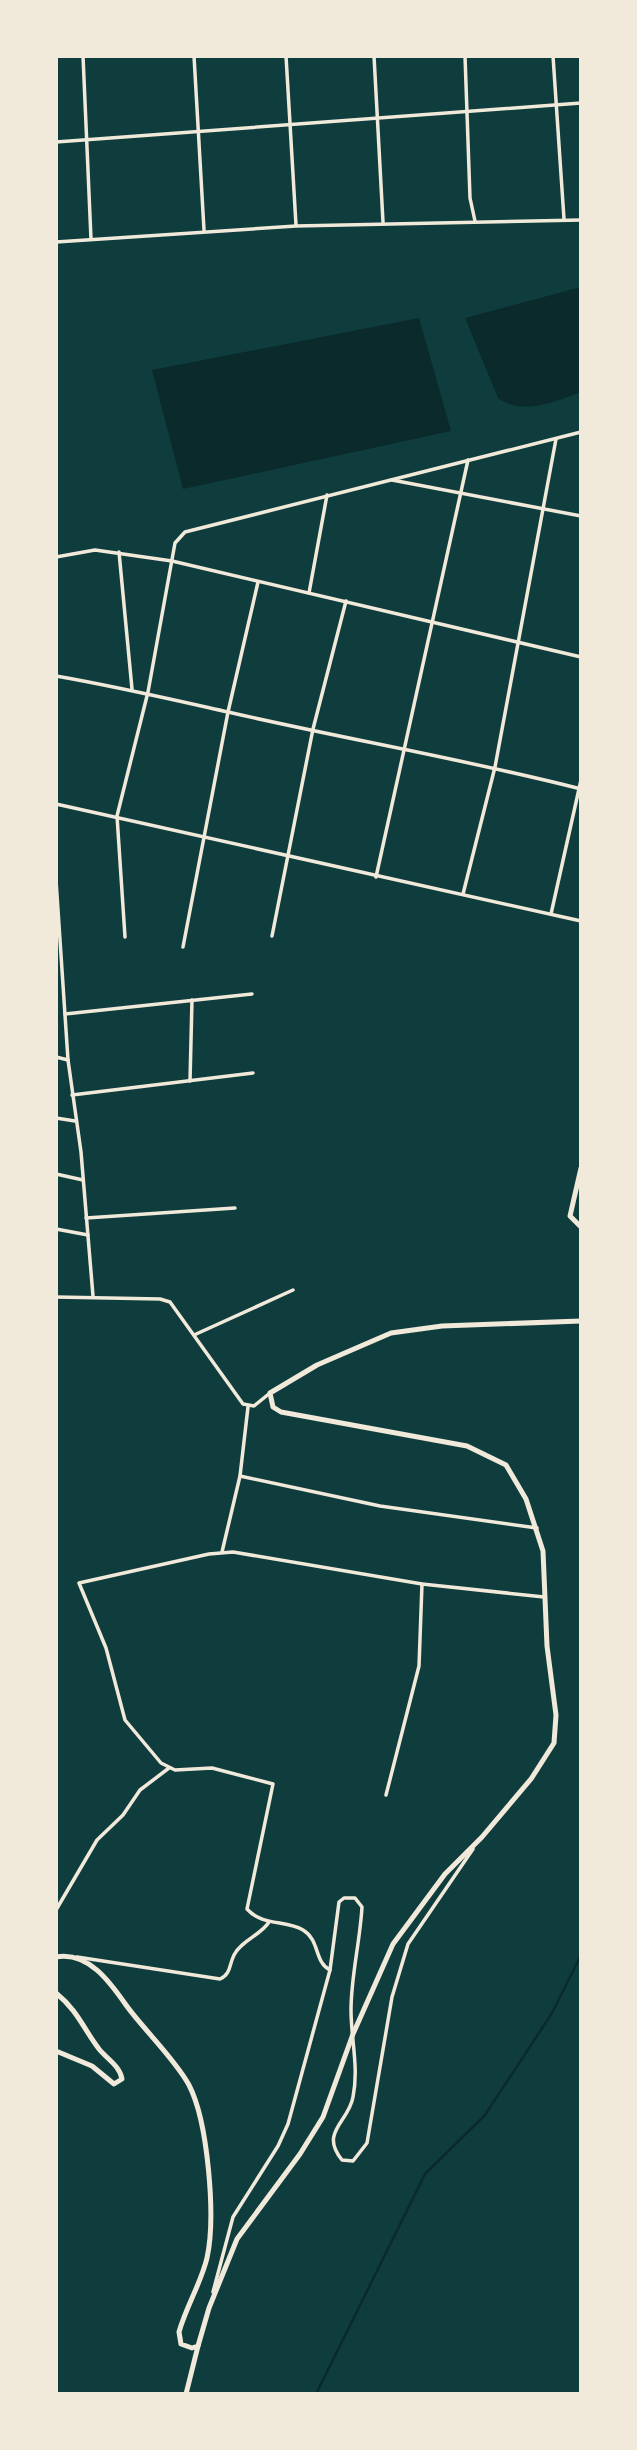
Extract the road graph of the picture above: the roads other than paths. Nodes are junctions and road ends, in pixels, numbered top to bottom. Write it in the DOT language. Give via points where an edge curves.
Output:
graph roads {
  1 [pos="83,56"];
  2 [pos="194,56"];
  3 [pos="286,56"];
  4 [pos="374,56"];
  5 [pos="464,56"];
  6 [pos="553,56"];
  7 [pos="581,103"];
  8 [pos="556,105"];
  9 [pos="467,112"];
  10 [pos="377,118"];
  11 [pos="288,125"];
  12 [pos="200,131"];
  13 [pos="88,139"];
  14 [pos="56,142"];
  15 [pos="564,219"];
  16 [pos="581,220"];
  17 [pos="475,221"];
  18 [pos="383,223"];
  19 [pos="296,226"];
  20 [pos="204,230"];
  21 [pos="91,240"];
  22 [pos="56,242"];
  23 [pos="581,432"];
  24 [pos="556,439"];
  25 [pos="468,460"];
  26 [pos="390,479"];
  27 [pos="459,492"];
  28 [pos="327,495"];
  29 [pos="543,507"];
  30 [pos="581,516"];
  31 [pos="119,552"];
  32 [pos="56,557"];
  33 [pos="172,561"];
  34 [pos="258,582"];
  35 [pos="309,593"];
  36 [pos="346,601"];
  37 [pos="430,622"];
  38 [pos="518,642"];
  39 [pos="581,657"];
  40 [pos="56,676"];
  41 [pos="132,689"];
  42 [pos="148,692"];
  43 [pos="228,712"];
  44 [pos="313,729"];
  45 [pos="404,748"];
  46 [pos="495,766"];
  47 [pos="581,780"];
  48 [pos="580,789"];
  49 [pos="56,804"];
  50 [pos="117,816"];
  51 [pos="205,838"];
  52 [pos="288,858"];
  53 [pos="376,877"];
  54 [pos="56,880"];
  55 [pos="463,894"];
  56 [pos="551,914"];
  57 [pos="581,921"];
  58 [pos="272,936"];
  59 [pos="125,937"];
  60 [pos="183,947"];
  61 [pos="252,993"];
  62 [pos="192,1000"];
  63 [pos="65,1014"];
  64 [pos="56,1057"];
  65 [pos="68,1060"];
  66 [pos="253,1073"];
  67 [pos="190,1081"];
  68 [pos="72,1095"];
  69 [pos="56,1118"];
  70 [pos="75,1121"];
  71 [pos="581,1168"];
  72 [pos="56,1174"];
  73 [pos="83,1180"];
  74 [pos="579,1185"];
  75 [pos="235,1208"];
  76 [pos="86,1218"];
  77 [pos="581,1227"];
  78 [pos="56,1229"];
  79 [pos="88,1235"];
  80 [pos="293,1290"];
  81 [pos="93,1296"];
  82 [pos="56,1297"];
  83 [pos="581,1321"];
  84 [pos="194,1335"];
  85 [pos="270,1393"];
  86 [pos="248,1407"];
  87 [pos="240,1476"];
  88 [pos="537,1528"];
  89 [pos="222,1552"];
  90 [pos="422,1584"];
  91 [pos="546,1598"];
  92 [pos="169,1768"];
  93 [pos="386,1795"];
  94 [pos="482,1837"];
  95 [pos="56,1910"];
  96 [pos="269,1922"];
  97 [pos="56,1957"];
  98 [pos="75,1957"];
  99 [pos="330,1970"];
  100 [pos="56,1993"];
  101 [pos="353,2034"];
  102 [pos="56,2051"];
  103 [pos="209,2308"];
  104 [pos="198,2346"];
  105 [pos="186,2394"];
  1 -- 13 [label="street"];
  2 -- 12 [label="street"];
  3 -- 11 [label="street"];
  4 -- 10 [label="street"];
  5 -- 9 [label="street"];
  6 -- 8 [label="street"];
  7 -- 8 [label="street"];
  8 -- 9 [label="street"];
  8 -- 15 [label="street"];
  9 -- 10 [label="street"];
  9 -- 17 [label="street"];
  10 -- 11 [label="street"];
  10 -- 18 [label="street"];
  11 -- 12 [label="street"];
  11 -- 19 [label="street"];
  12 -- 13 [label="street"];
  12 -- 20 [label="street"];
  13 -- 14 [label="street"];
  13 -- 21 [label="street"];
  15 -- 16 [label="street"];
  15 -- 17 [label="street"];
  17 -- 18 [label="street"];
  18 -- 19 [label="street"];
  19 -- 20 [label="street"];
  20 -- 21 [label="street"];
  21 -- 22 [label="street"];
  23 -- 24 [label="street"];
  24 -- 25 [label="street"];
  24 -- 29 [label="street"];
  25 -- 26 [label="street"];
  25 -- 27 [label="street"];
  26 -- 27 [label="street"];
  26 -- 28 [label="street"];
  27 -- 29 [label="street"];
  27 -- 37 [label="street"];
  28 -- 33 [label="street" via="185,532 175,543"];
  28 -- 35 [label="street"];
  29 -- 30 [label="street"];
  29 -- 38 [label="street"];
  31 -- 32 [label="street" via="95,550"];
  31 -- 33 [label="street"];
  31 -- 41 [label="street"];
  33 -- 34 [label="street"];
  33 -- 42 [label="street"];
  34 -- 35 [label="street"];
  34 -- 43 [label="street"];
  35 -- 36 [label="street"];
  36 -- 37 [label="street"];
  36 -- 44 [label="street"];
  37 -- 38 [label="street"];
  37 -- 45 [label="street"];
  38 -- 39 [label="street"];
  38 -- 46 [label="street"];
  40 -- 41 [label="street"];
  41 -- 42 [label="street"];
  42 -- 43 [label="street"];
  42 -- 50 [label="street"];
  43 -- 44 [label="street"];
  43 -- 51 [label="street"];
  44 -- 45 [label="street"];
  44 -- 52 [label="street"];
  45 -- 46 [label="street"];
  45 -- 53 [label="street"];
  46 -- 48 [label="street"];
  46 -- 55 [label="street"];
  47 -- 48 [label="street"];
  48 -- 56 [label="street"];
  49 -- 50 [label="street"];
  50 -- 51 [label="street"];
  50 -- 59 [label="street"];
  51 -- 52 [label="street"];
  51 -- 60 [label="street"];
  52 -- 53 [label="street"];
  52 -- 58 [label="street"];
  53 -- 55 [label="street"];
  54 -- 63 [label="street"];
  55 -- 56 [label="street"];
  56 -- 57 [label="street"];
  61 -- 62 [label="street"];
  62 -- 63 [label="street"];
  62 -- 67 [label="street"];
  63 -- 65 [label="street"];
  64 -- 65 [label="street"];
  65 -- 68 [label="street"];
  66 -- 67 [label="street"];
  67 -- 68 [label="street"];
  68 -- 70 [label="street"];
  69 -- 70 [label="street"];
  70 -- 73 [label="street"];
  71 -- 74 [label="street"];
  72 -- 73 [label="street"];
  73 -- 76 [label="street"];
  74 -- 77 [label="street" via="570,1216"];
  75 -- 76 [label="street"];
  76 -- 79 [label="street"];
  78 -- 79 [label="street"];
  79 -- 81 [label="street"];
  80 -- 84 [label="street"];
  81 -- 82 [label="street"];
  81 -- 84 [label="street" via="170,1302"];
  83 -- 85 [label="street" via="442,1326 391,1333 317,1365"];
  84 -- 86 [label="street"];
  85 -- 86 [label="street"];
  85 -- 88 [label="street" via="273,1407 281,1412 467,1446 490,1455 506,1465"];
  86 -- 87 [label="street"];
  87 -- 88 [label="street" via="380,1506"];
  87 -- 89 [label="street"];
  88 -- 91 [label="street"];
  89 -- 90 [label="street"];
  89 -- 92 [label="street" via="79,1583 106,1648 124,1720"];
  90 -- 91 [label="street"];
  90 -- 93 [label="street" via="419,1666"];
  91 -- 94 [label="street" via="556,1715 554,1743 547,1759"];
  92 -- 95 [label="street" via="140,1790 124,1815 97,1840"];
  92 -- 96 [label="street" via="212,1769 273,1784 247,1909"];
  94 -- 101 [label="street" via="445,1874 401,1930"];
  94 -- 101 [label="street" via="408,1944 392,1997 367,2143 353,2161 342,2160 334,2151 333,2139 353,2100"];
  96 -- 98 [label="street" via="242,1945 220,1979"];
  96 -- 99 [label="street" via="306,1932 316,1944 321,1964"];
  97 -- 98 [label="street"];
  98 -- 104 [label="street" via="112,1985 182,2075 195,2102 209,2179 212,2228 206,2259 179,2332 184,2347"];
  99 -- 101 [label="street" via="335,1909 344,1898 355,1898 362,1908 351,2010"];
  99 -- 103 [label="street" via="288,2124 233,2217"];
  100 -- 102 [label="street" via="85,2023 92,2040 118,2068 122,2079 114,2084 92,2066"];
  101 -- 103 [label="street" via="315,2132 237,2239"];
  103 -- 104 [label="street"];
  104 -- 105 [label="street"];
}
